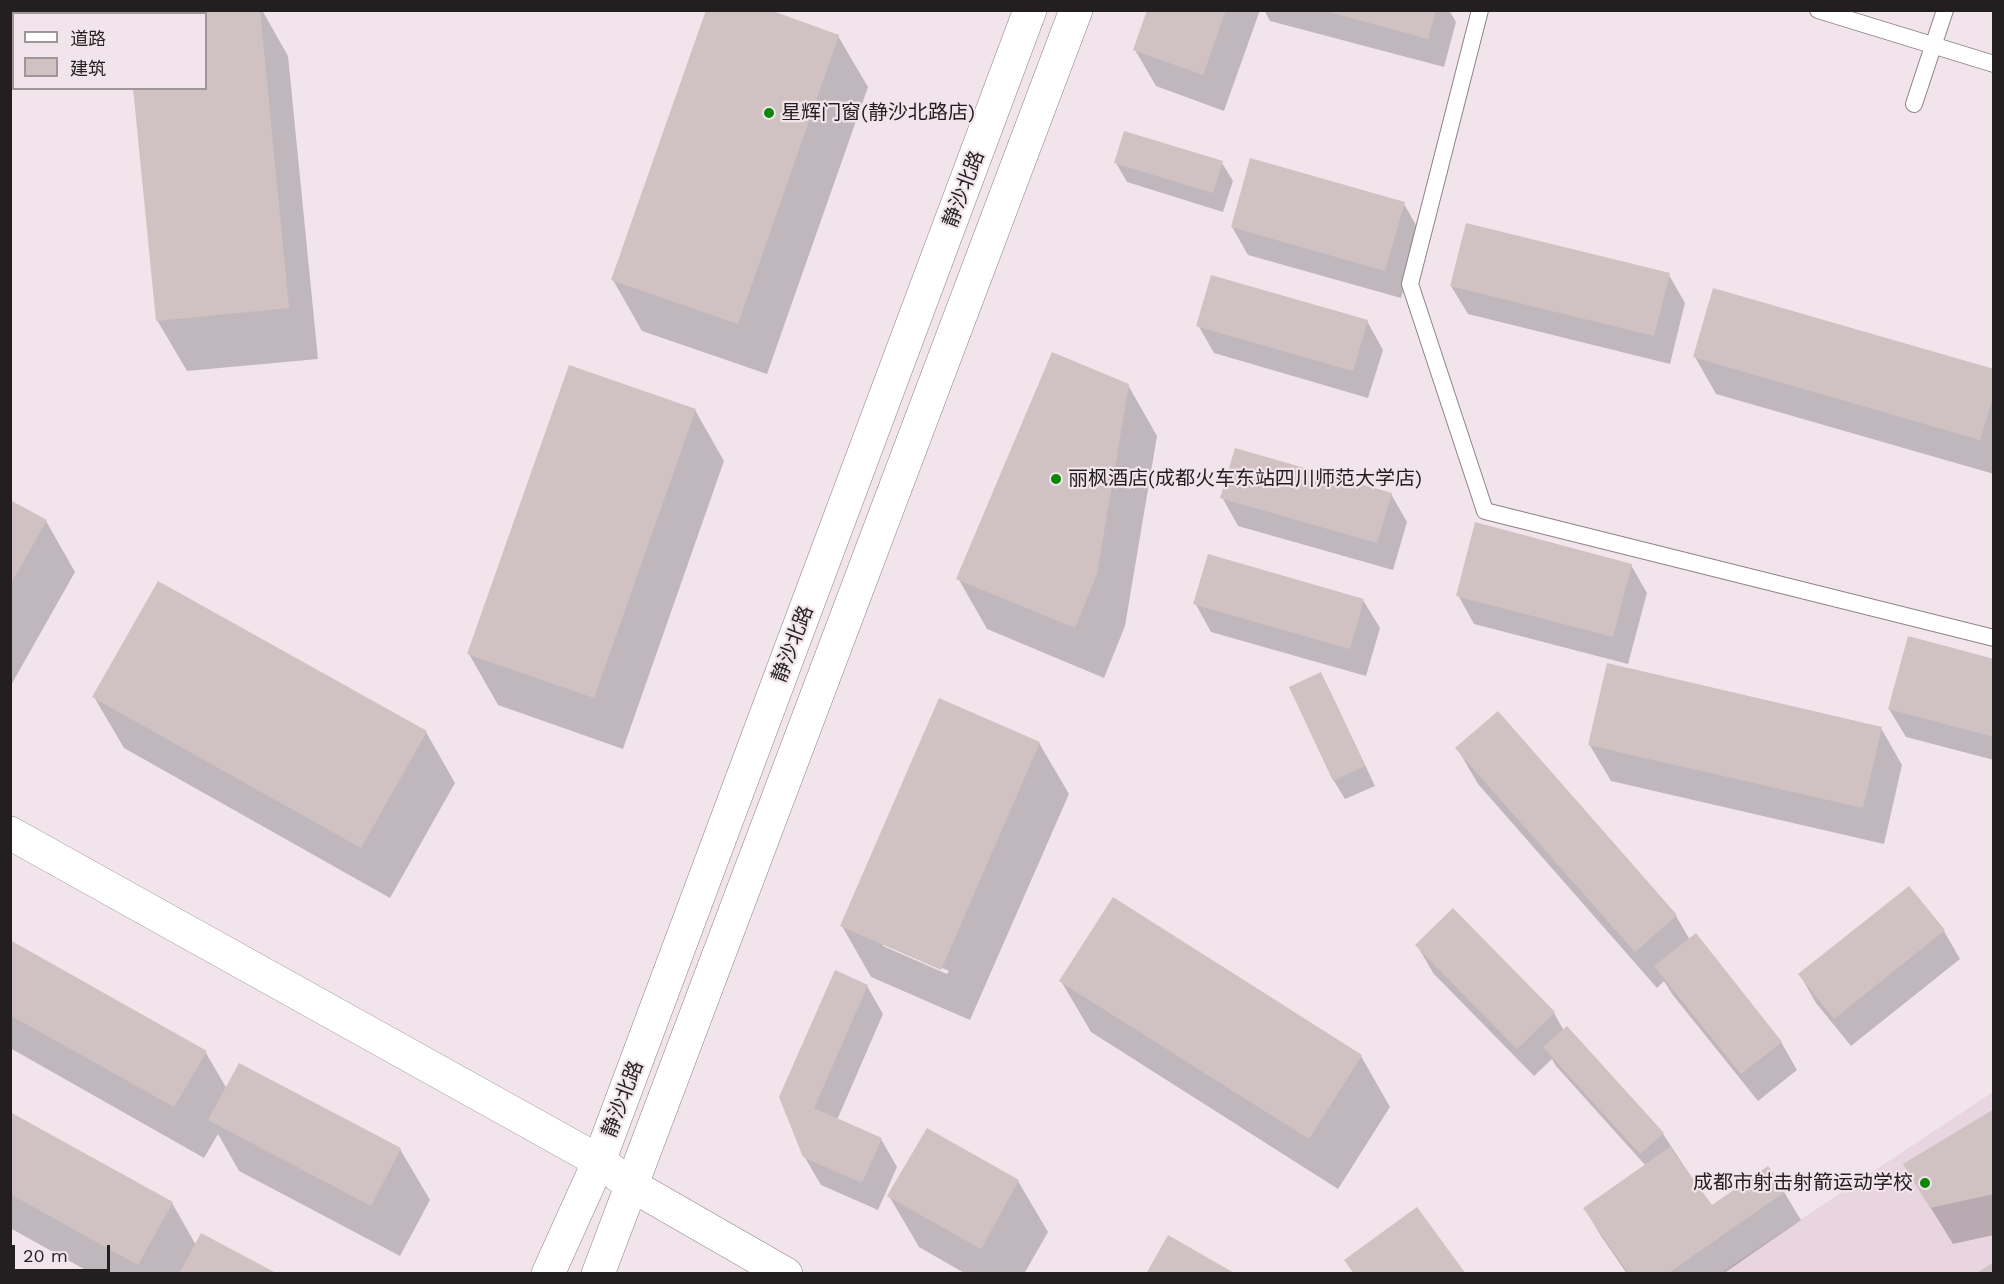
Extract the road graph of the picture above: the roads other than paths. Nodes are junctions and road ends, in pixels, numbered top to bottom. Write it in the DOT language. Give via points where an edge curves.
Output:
graph roads {
  1 [pos="1030,10"];
  2 [pos="1076,10"];
  3 [pos="1480,10"];
  4 [pos="1818,10"];
  5 [pos="1945,10"];
  6 [pos="1933,45"];
  7 [pos="1994,64"];
  8 [pos="1914,104"];
  9 [pos="1994,638"];
  10 [pos="10,833"];
  11 [pos="599,1161"];
  12 [pos="631,1185"];
  13 [pos="548,1274"];
  14 [pos="598,1274"];
  15 [pos="786,1274"];
  1 -- 11 [label="street, 静沙北路"];
  2 -- 12 [label="street, 静沙北路"];
  3 -- 9 [label="lane" via="1410,284 1485,511"];
  4 -- 6 [label="lane"];
  5 -- 6 [label="lane"];
  6 -- 7 [label="lane"];
  6 -- 8 [label="lane"];
  10 -- 11 [label="street"];
  11 -- 12 [label="street"];
  11 -- 13 [label="street, 静沙北路"];
  12 -- 14 [label="street, 静沙北路"];
  12 -- 15 [label="street"];
}
